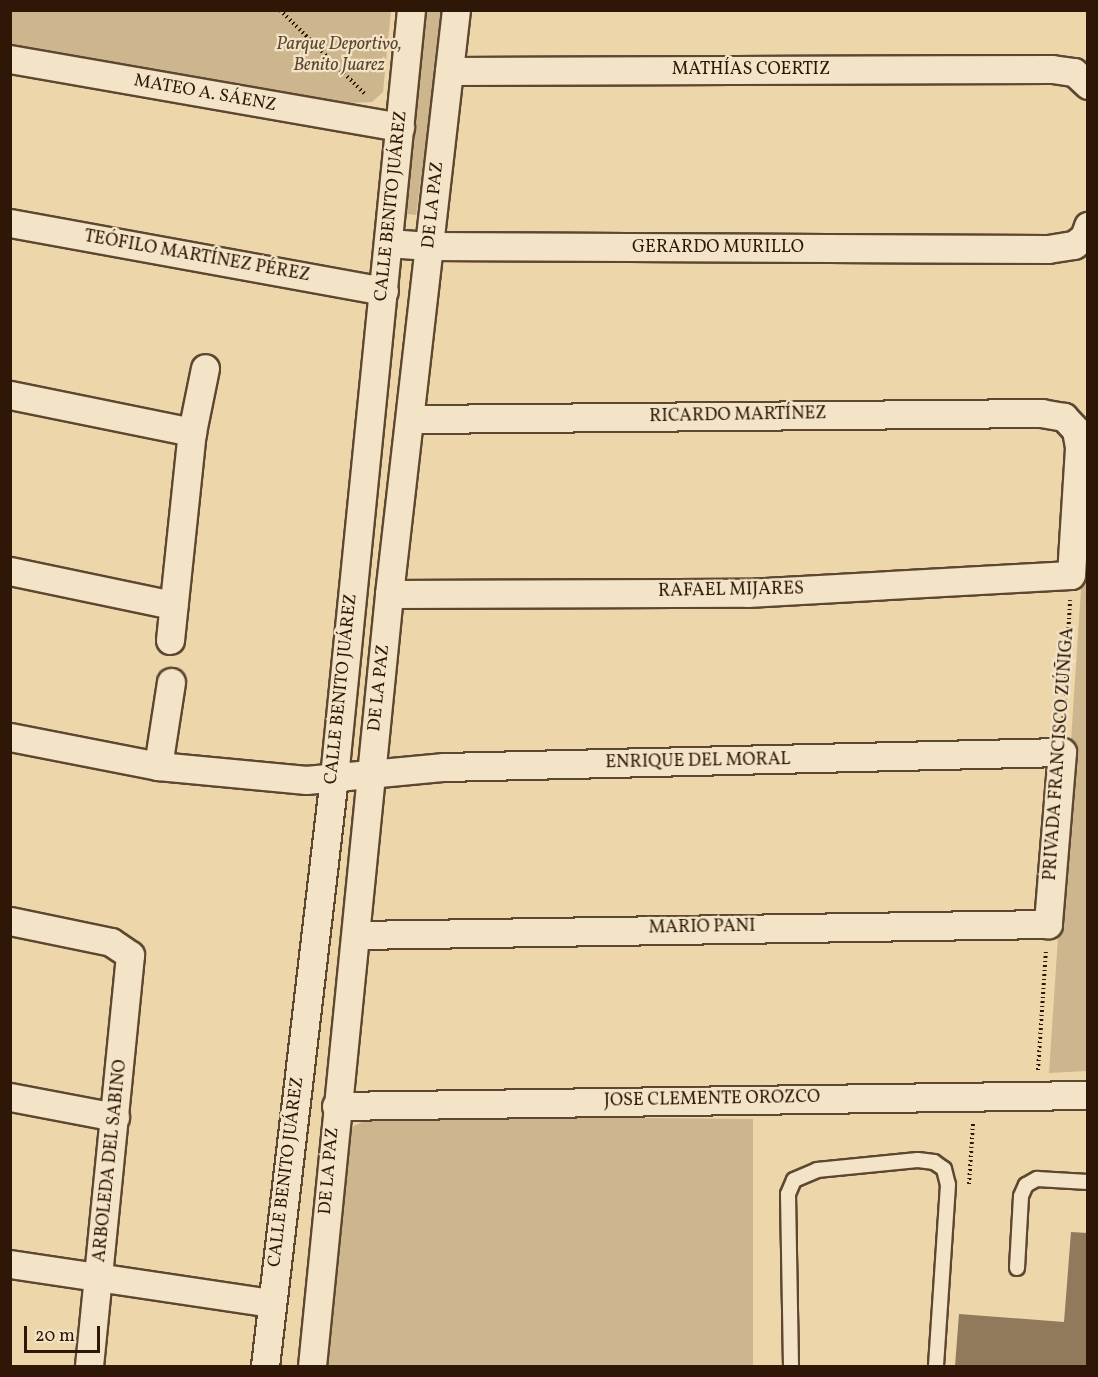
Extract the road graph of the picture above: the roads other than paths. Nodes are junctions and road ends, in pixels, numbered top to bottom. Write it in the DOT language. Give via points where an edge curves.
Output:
graph roads {
  1 [pos="411,10"];
  2 [pos="456,10"];
  3 [pos="10,59"];
  4 [pos="449,70"];
  5 [pos="1088,85"];
  6 [pos="400,127"];
  7 [pos="10,224"];
  8 [pos="1088,226"];
  9 [pos="388,243"];
  10 [pos="429,246"];
  11 [pos="384,291"];
  12 [pos="205,368"];
  13 [pos="10,395"];
  14 [pos="412,419"];
  15 [pos="192,432"];
  16 [pos="10,571"];
  17 [pos="1071,575"];
  18 [pos="389,594"];
  19 [pos="173,605"];
  20 [pos="170,640"];
  21 [pos="171,682"];
  22 [pos="10,737"];
  23 [pos="1062,752"];
  24 [pos="158,766"];
  25 [pos="371,772"];
  26 [pos="334,777"];
  27 [pos="10,921"];
  28 [pos="1048,924"];
  29 [pos="356,934"];
  30 [pos="1088,1095"];
  31 [pos="10,1097"];
  32 [pos="336,1106"];
  33 [pos="115,1117"];
  34 [pos="1088,1182"];
  35 [pos="10,1264"];
  36 [pos="1017,1268"];
  37 [pos="99,1279"];
  38 [pos="271,1303"];
  39 [pos="89,1366"];
  40 [pos="265,1366"];
  41 [pos="312,1366"];
  42 [pos="791,1366"];
  43 [pos="936,1366"];
  1 -- 6 [label="street, CALLE BENITO JUÁREZ"];
  2 -- 4 [label="street, DE LA PAZ"];
  3 -- 6 [label="street, MATEO A. SÁENZ"];
  4 -- 5 [label="street, MATHÍAS COERTIZ" via="1052,69 1074,72"];
  4 -- 10 [label="street, DE LA PAZ"];
  6 -- 9 [label="street, CALLE BENITO JUÁREZ"];
  7 -- 11 [label="street, TEÓFILO MARTÍNEZ PÉREZ"];
  8 -- 10 [label="street, GERARDO MURILLO" via="1084,237 1074,245 1048,249"];
  9 -- 10 [label="street, GERARDO MURILLO"];
  9 -- 11 [label="street, CALLE BENITO JUÁREZ"];
  10 -- 14 [label="street, DE LA PAZ"];
  11 -- 26 [label="street, CALLE BENITO JUÁREZ"];
  12 -- 15 [label="street"];
  13 -- 15 [label="street"];
  14 -- 17 [label="street, RICARDO MARTÍNEZ" via="1042,413 1065,417 1076,430 1079,447"];
  14 -- 18 [label="street, DE LA PAZ"];
  15 -- 19 [label="street"];
  16 -- 19 [label="street"];
  17 -- 18 [label="street, RAFAEL MIJARES" via="747,593"];
  18 -- 25 [label="street, DE LA PAZ"];
  19 -- 20 [label="street"];
  21 -- 24 [label="street"];
  22 -- 24 [label="street, ENRIQUE DEL MORAL"];
  23 -- 25 [label="street, ENRIQUE DEL MORAL"];
  23 -- 28 [label="street, PRIVADA FRANCISCO ZÚÑIGA"];
  24 -- 26 [label="street, ENRIQUE DEL MORAL" via="260,779"];
  25 -- 26 [label="street, ENRIQUE DEL MORAL"];
  25 -- 29 [label="street, DE LA PAZ"];
  26 -- 38 [label="street, CALLE BENITO JUÁREZ"];
  27 -- 33 [label="street, ARBOLEDA DEL SABINO" via="111,942 130,955"];
  28 -- 29 [label="street, MARIO PANI"];
  29 -- 32 [label="street, DE LA PAZ"];
  30 -- 32 [label="street, JOSE CLEMENTE OROZCO"];
  31 -- 33 [label="street"];
  32 -- 41 [label="street, DE LA PAZ"];
  33 -- 37 [label="street, ARBOLEDA DEL SABINO"];
  34 -- 36 [label="lane" via="1037,1179 1026,1185 1021,1196"];
  35 -- 37 [label="street"];
  37 -- 38 [label="street"];
  37 -- 39 [label="street, ARBOLEDA DEL SABINO"];
  38 -- 40 [label="street, CALLE BENITO JUÁREZ"];
  42 -- 43 [label="lane" via="788,1194 794,1180 817,1170 918,1160 934,1162 944,1169 948,1185"];
}
